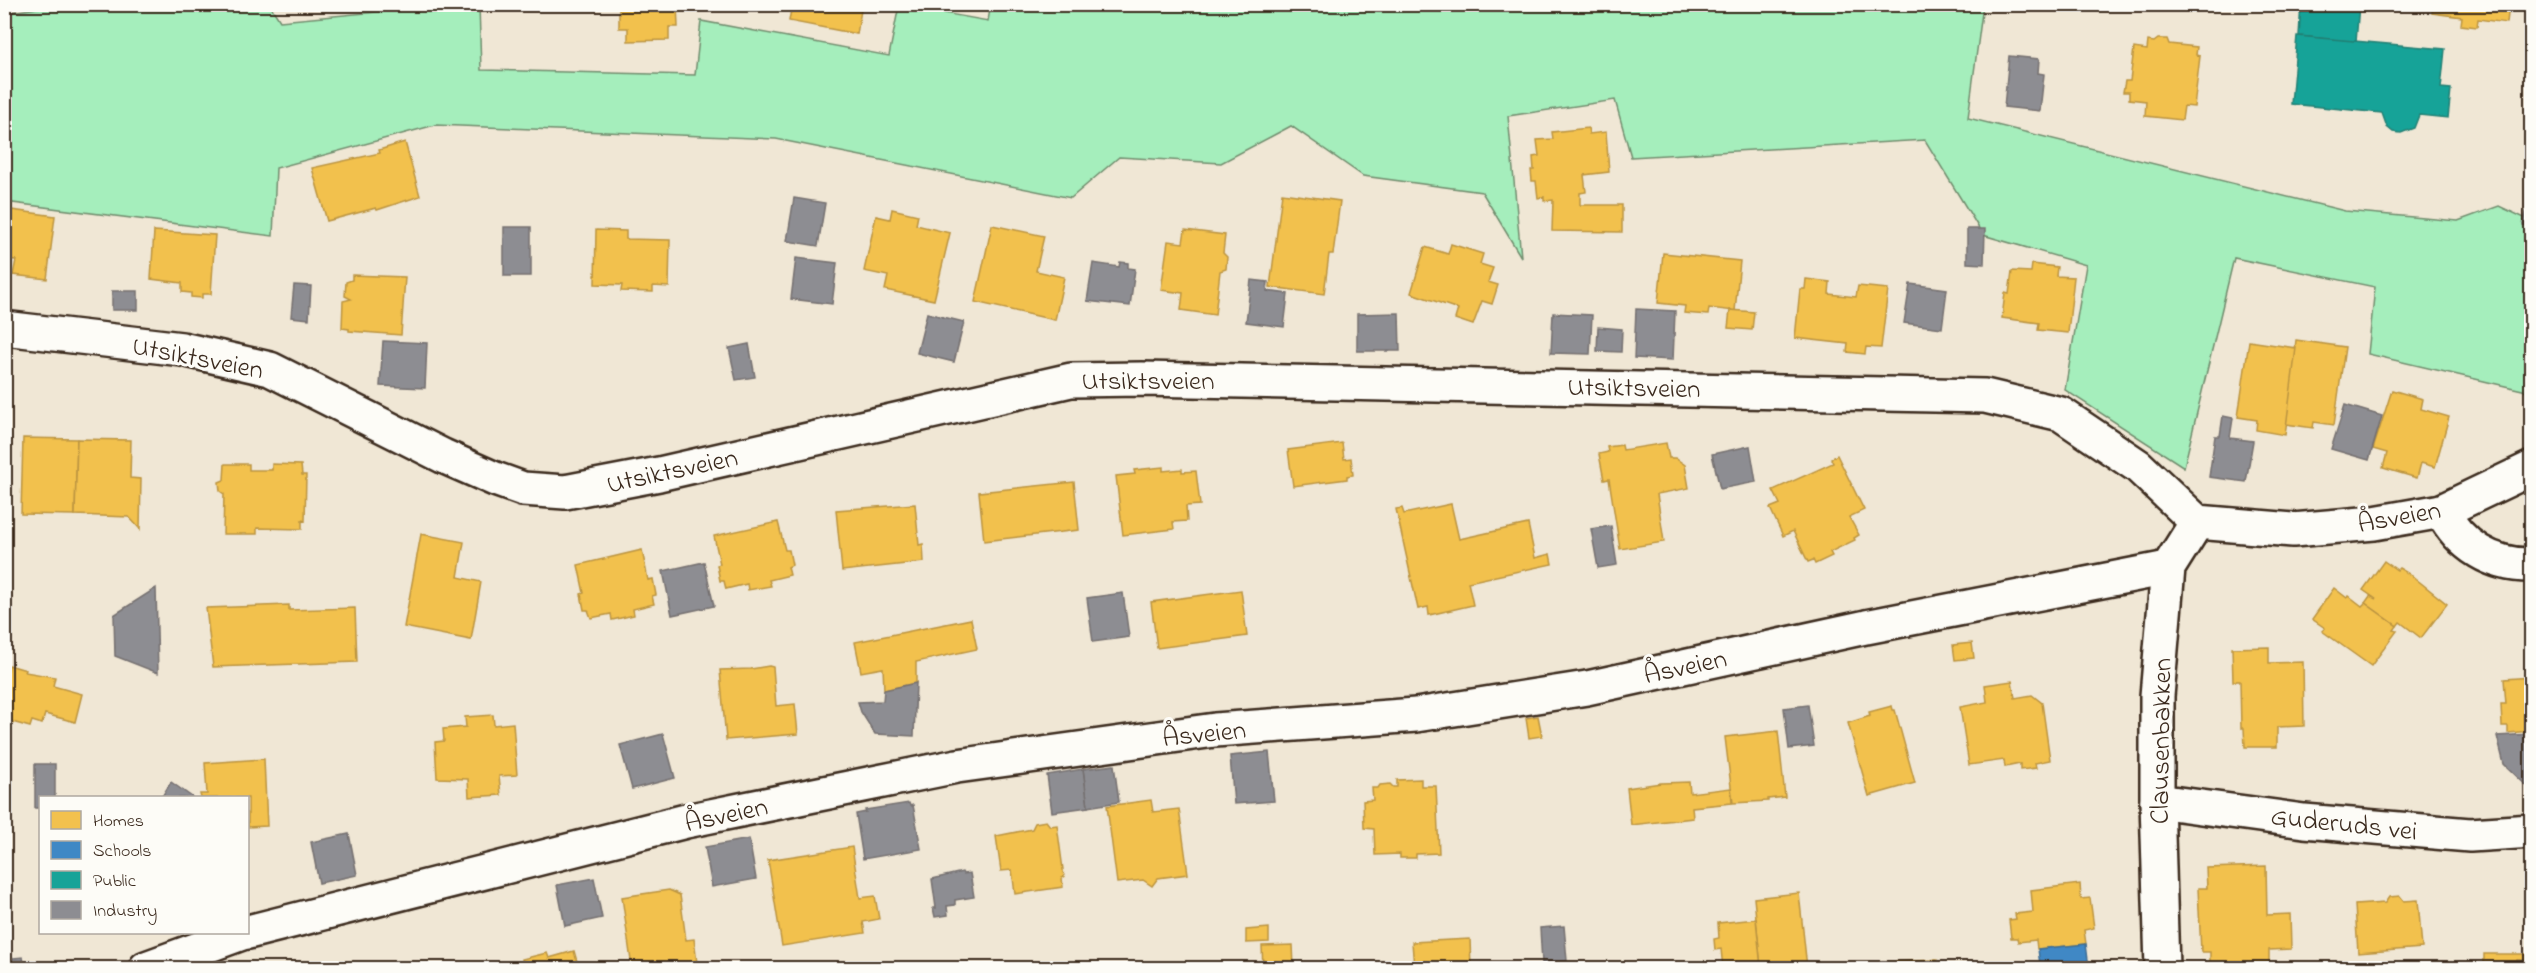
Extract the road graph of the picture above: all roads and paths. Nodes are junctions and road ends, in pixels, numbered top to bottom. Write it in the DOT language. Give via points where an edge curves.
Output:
graph roads {
  1 [pos="4,328"];
  2 [pos="2532,468"];
  3 [pos="2442,511"];
  4 [pos="2197,522"];
  5 [pos="2532,565"];
  6 [pos="2168,568"];
  7 [pos="2157,801"];
  8 [pos="2532,831"];
  9 [pos="249,931"];
  10 [pos="241,934"];
  11 [pos="146,969"];
  12 [pos="2162,969"];
  1 -- 4 [label="street, Utsiktsveien" via="182,350 270,369 443,456 523,489 565,492 649,476 1071,380 1762,390 1985,396 2061,414 2138,466"];
  2 -- 3 [label="street, Åsveien"];
  3 -- 4 [label="street, Åsveien" via="2374,523 2293,530"];
  3 -- 5 [label="street" via="2452,531 2479,553 2515,565"];
  4 -- 6 [label="street, Clausenbakken"];
  6 -- 7 [label="street, Clausenbakken" via="2157,696"];
  6 -- 9 [label="street, Åsveien" via="1866,627 1587,688 1416,715 1215,730 957,766 686,821"];
  7 -- 8 [label="street, Guderuds vei" via="2304,820 2470,835"];
  7 -- 12 [label="street, Clausenbakken"];
  10 -- 11 [label="street, Åsveien"];
}
